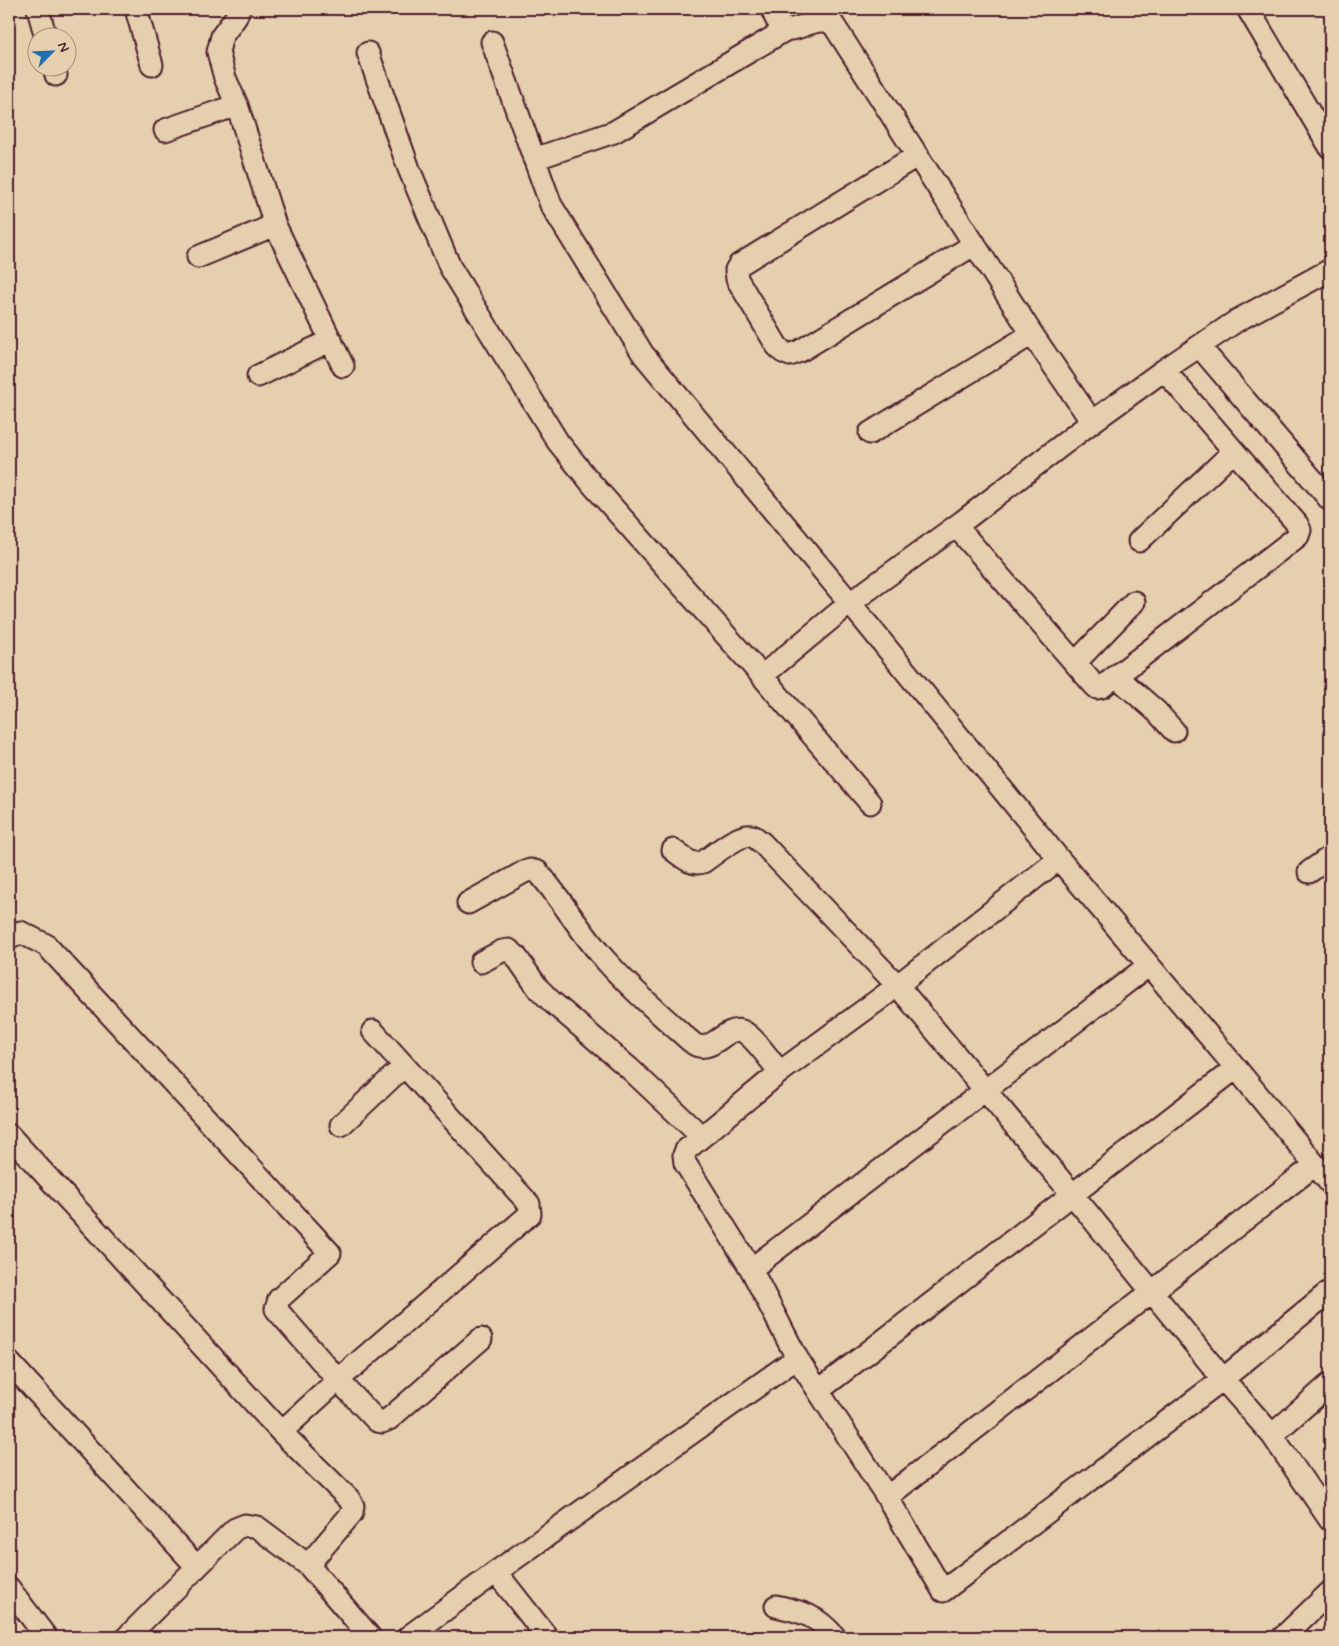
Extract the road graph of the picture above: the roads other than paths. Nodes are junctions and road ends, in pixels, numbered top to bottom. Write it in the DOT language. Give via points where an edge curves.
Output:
graph roads {
  1 [pos="38,9"];
  2 [pos="136,9"];
  3 [pos="239,9"];
  4 [pos="772,9"];
  5 [pos="1248,9"];
  6 [pos="43,28"];
  7 [pos="787,29"];
  8 [pos="492,42"];
  9 [pos="368,53"];
  10 [pos="152,64"];
  11 [pos="237,105"];
  12 [pos="165,130"];
  13 [pos="1330,147"];
  14 [pos="918,155"];
  15 [pos="534,160"];
  16 [pos="275,225"];
  17 [pos="975,244"];
  18 [pos="198,257"];
  19 [pos="1330,270"];
  20 [pos="1032,334"];
  21 [pos="331,340"];
  22 [pos="1199,346"];
  23 [pos="343,366"];
  24 [pos="1164,370"];
  25 [pos="258,376"];
  26 [pos="1092,422"];
  27 [pos="870,432"];
  28 [pos="1234,451"];
  29 [pos="1330,500"];
  30 [pos="956,526"];
  31 [pos="1139,542"];
  32 [pos="1134,602"];
  33 [pos="850,603"];
  34 [pos="1074,663"];
  35 [pos="762,676"];
  36 [pos="1116,676"];
  37 [pos="1174,731"];
  38 [pos="870,803"];
  39 [pos="673,850"];
  40 [pos="1330,857"];
  41 [pos="1059,859"];
  42 [pos="1309,872"];
  43 [pos="468,903"];
  44 [pos="9,939"];
  45 [pos="481,962"];
  46 [pos="1148,966"];
  47 [pos="896,985"];
  48 [pos="373,1031"];
  49 [pos="404,1066"];
  50 [pos="1236,1068"];
  51 [pos="780,1072"];
  52 [pos="986,1092"];
  53 [pos="341,1125"];
  54 [pos="9,1135"];
  55 [pos="701,1136"];
  56 [pos="1315,1165"];
  57 [pos="1330,1183"];
  58 [pos="1073,1196"];
  59 [pos="751,1269"];
  60 [pos="1151,1291"];
  61 [pos="1330,1291"];
  62 [pos="481,1340"];
  63 [pos="797,1358"];
  64 [pos="9,1362"];
  65 [pos="1222,1379"];
  66 [pos="338,1380"];
  67 [pos="1330,1384"];
  68 [pos="818,1391"];
  69 [pos="281,1432"];
  70 [pos="1272,1435"];
  71 [pos="887,1497"];
  72 [pos="1330,1520"];
  73 [pos="308,1565"];
  74 [pos="197,1567"];
  75 [pos="496,1572"];
  76 [pos="9,1588"];
  77 [pos="1330,1592"];
  78 [pos="776,1606"];
  79 [pos="46,1637"];
  80 [pos="128,1637"];
  81 [pos="370,1637"];
  82 [pos="408,1637"];
  83 [pos="547,1637"];
  84 [pos="835,1637"];
  85 [pos="1283,1637"];
  1 -- 6 [label="street"];
  2 -- 10 [label="street"];
  3 -- 11 [label="street" via="222,36 218,52"];
  4 -- 7 [label="street" via="775,18"];
  5 -- 13 [label="street"];
  7 -- 14 [label="street" via="823,20 833,24"];
  7 -- 15 [label="street" via="614,132"];
  8 -- 15 [label="street"];
  9 -- 35 [label="street" via="409,169 450,267 558,442"];
  11 -- 12 [label="street"];
  11 -- 16 [label="street"];
  14 -- 17 [label="street"];
  14 -- 17 [label="street" via="739,265 737,279 777,346 790,355 800,351"];
  15 -- 33 [label="street" via="551,205 643,354"];
  16 -- 18 [label="street"];
  16 -- 21 [label="street"];
  17 -- 20 [label="street"];
  19 -- 22 [label="street" via="1238,320"];
  20 -- 26 [label="street"];
  20 -- 27 [label="street"];
  21 -- 23 [label="street"];
  21 -- 25 [label="street"];
  22 -- 24 [label="street"];
  22 -- 29 [label="street"];
  24 -- 26 [label="street"];
  24 -- 28 [label="street"];
  26 -- 30 [label="street"];
  28 -- 31 [label="street"];
  28 -- 36 [label="street" via="1298,524 1298,536"];
  30 -- 33 [label="street"];
  30 -- 34 [label="street"];
  32 -- 34 [label="street"];
  33 -- 35 [label="street"];
  33 -- 41 [label="street"];
  34 -- 36 [label="street" via="1097,688"];
  35 -- 38 [label="street"];
  36 -- 37 [label="street"];
  39 -- 47 [label="street" via="697,864 738,839 754,836"];
  40 -- 42 [label="street"];
  41 -- 46 [label="street"];
  41 -- 47 [label="street"];
  43 -- 51 [label="street" via="524,872 538,872 608,963 689,1040 705,1046 734,1031 742,1031 751,1037"];
  44 -- 66 [label="street" via="20,932 46,945 330,1254 278,1299 276,1309"];
  45 -- 55 [label="street" via="509,950 552,1002"];
  46 -- 50 [label="street"];
  46 -- 52 [label="street"];
  47 -- 51 [label="street"];
  47 -- 52 [label="street"];
  48 -- 49 [label="street"];
  49 -- 53 [label="street"];
  49 -- 66 [label="street" via="528,1204 530,1214"];
  50 -- 56 [label="street"];
  50 -- 58 [label="street"];
  51 -- 55 [label="street"];
  52 -- 58 [label="street"];
  52 -- 59 [label="street"];
  54 -- 69 [label="street"];
  55 -- 59 [label="street" via="686,1150 686,1163"];
  56 -- 57 [label="street"];
  56 -- 60 [label="street"];
  58 -- 60 [label="street"];
  58 -- 68 [label="street"];
  59 -- 63 [label="street"];
  60 -- 65 [label="street"];
  60 -- 71 [label="street"];
  61 -- 65 [label="street"];
  62 -- 66 [label="street" via="382,1422"];
  63 -- 68 [label="street"];
  63 -- 75 [label="street"];
  64 -- 74 [label="street"];
  65 -- 70 [label="street"];
  65 -- 71 [label="street" via="943,1591"];
  66 -- 69 [label="street"];
  67 -- 70 [label="street"];
  68 -- 71 [label="street"];
  69 -- 73 [label="street" via="353,1506 352,1513"];
  70 -- 72 [label="street"];
  73 -- 74 [label="street" via="257,1527 245,1525 235,1529"];
  73 -- 81 [label="street"];
  74 -- 80 [label="street"];
  75 -- 82 [label="street"];
  75 -- 83 [label="street"];
  76 -- 79 [label="street"];
  77 -- 85 [label="street"];
  78 -- 84 [label="street" via="803,1612 823,1624"];
}
